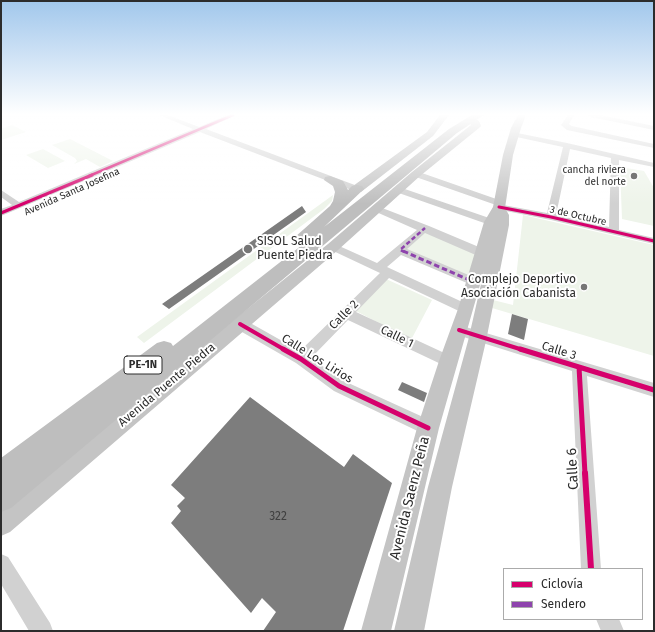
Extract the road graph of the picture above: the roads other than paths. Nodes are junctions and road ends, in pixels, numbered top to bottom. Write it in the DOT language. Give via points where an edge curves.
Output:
graph roads {
  1 [pos="173,144"];
  2 [pos="239,144"];
  3 [pos="416,144"];
  4 [pos="427,144"];
  5 [pos="442,144"];
  6 [pos="453,144"];
  7 [pos="511,144"];
  8 [pos="567,145"];
  9 [pos="615,156"];
  10 [pos="654,165"];
  11 [pos="416,174"];
  12 [pos="330,180"];
  13 [pos="357,190"];
  14 [pos="399,190"];
  15 [pos="1,193"];
  16 [pos="336,208"];
  17 [pos="377,209"];
  18 [pos="21,210"];
  19 [pos="356,210"];
  20 [pos="496,211"];
  21 [pos="1,214"];
  22 [pos="551,217"];
  23 [pos="425,228"];
  24 [pos="614,232"];
  25 [pos="654,241"];
  26 [pos="333,247"];
  27 [pos="400,250"];
  28 [pos="482,253"];
  29 [pos="285,256"];
  30 [pos="384,270"];
  31 [pos="474,282"];
  32 [pos="346,313"];
  33 [pos="240,324"];
  34 [pos="468,325"];
  35 [pos="301,359"];
  36 [pos="448,361"];
  37 [pos="579,367"];
  38 [pos="654,390"];
  39 [pos="428,428"];
  40 [pos="3,468"];
  41 [pos="416,475"];
  42 [pos="440,487"];
  43 [pos="1,498"];
  44 [pos="1,523"];
  45 [pos="1,564"];
  46 [pos="591,568"];
  47 [pos="608,620"];
  48 [pos="42,631"];
  49 [pos="376,631"];
  50 [pos="409,631"];
  51 [pos="613,631"];
  1 -- 18 [label="street, Avenida Santa Josefina"];
  2 -- 12 [label="street"];
  3 -- 13 [label="main road"];
  4 -- 29 [label="highway, PE-1N"];
  5 -- 19 [label="highway, PE-1N"];
  6 -- 11 [label="main road, Avenida Puente Piedra"];
  7 -- 20 [label="main road, Avenida Saenz Peña"];
  8 -- 9 [label="street"];
  8 -- 22 [label="street"];
  9 -- 10 [label="street"];
  9 -- 24 [label="street"];
  11 -- 14 [label="main road, Avenida Puente Piedra"];
  11 -- 20 [label="street"];
  12 -- 13 [label="street"];
  12 -- 16 [label="highway" via="338,184 342,192"];
  13 -- 16 [label="highway"];
  14 -- 17 [label="main road, Avenida Puente Piedra"];
  14 -- 20 [label="street"];
  15 -- 18 [label="street"];
  16 -- 29 [label="highway"];
  17 -- 23 [label="street"];
  17 -- 26 [label="main road, Avenida Puente Piedra"];
  18 -- 21 [label="street, Avenida Santa Josefina"];
  19 -- 26 [label="highway" via="351,222"];
  19 -- 43 [label="highway, PE-1N"];
  20 -- 22 [label="street, 3 de Octubre"];
  20 -- 28 [label="main road, Avenida Saenz Peña"];
  20 -- 34 [label="main road, Avenida Saenz Peña" via="503,216 502,225"];
  22 -- 24 [label="street, 3 de Octubre"];
  23 -- 27 [label="street, Calle 2"];
  23 -- 28 [label="street"];
  24 -- 25 [label="street, 3 de Octubre"];
  26 -- 30 [label="street, Calle 3"];
  26 -- 33 [label="main road, Avenida Puente Piedra"];
  27 -- 30 [label="street, Calle 2"];
  27 -- 31 [label="street"];
  28 -- 31 [label="main road, Avenida Saenz Peña"];
  29 -- 40 [label="highway, PE-1N"];
  30 -- 32 [label="street, Calle 2"];
  30 -- 34 [label="street, Calle 3"];
  31 -- 34 [label="main road, Avenida Saenz Peña"];
  32 -- 35 [label="street, Calle 2"];
  32 -- 36 [label="street, Calle 1"];
  33 -- 35 [label="street, Calle Los Lirios"];
  33 -- 44 [label="main road, Avenida Puente Piedra"];
  34 -- 36 [label="main road, Avenida Saenz Peña"];
  34 -- 37 [label="street, Calle 3"];
  34 -- 42 [label="main road, Avenida Saenz Peña"];
  35 -- 39 [label="street, Calle Los Lirios" via="339,386"];
  36 -- 39 [label="main road, Avenida Saenz Peña"];
  37 -- 38 [label="street, Calle 3"];
  37 -- 46 [label="street, Calle 6"];
  39 -- 41 [label="main road, Avenida Saenz Peña"];
  41 -- 42 [label="main road"];
  41 -- 49 [label="main road, Avenida Saenz Peña"];
  42 -- 50 [label="main road, Avenida Saenz Peña"];
  45 -- 48 [label="street"];
  47 -- 51 [label="street"];
}
